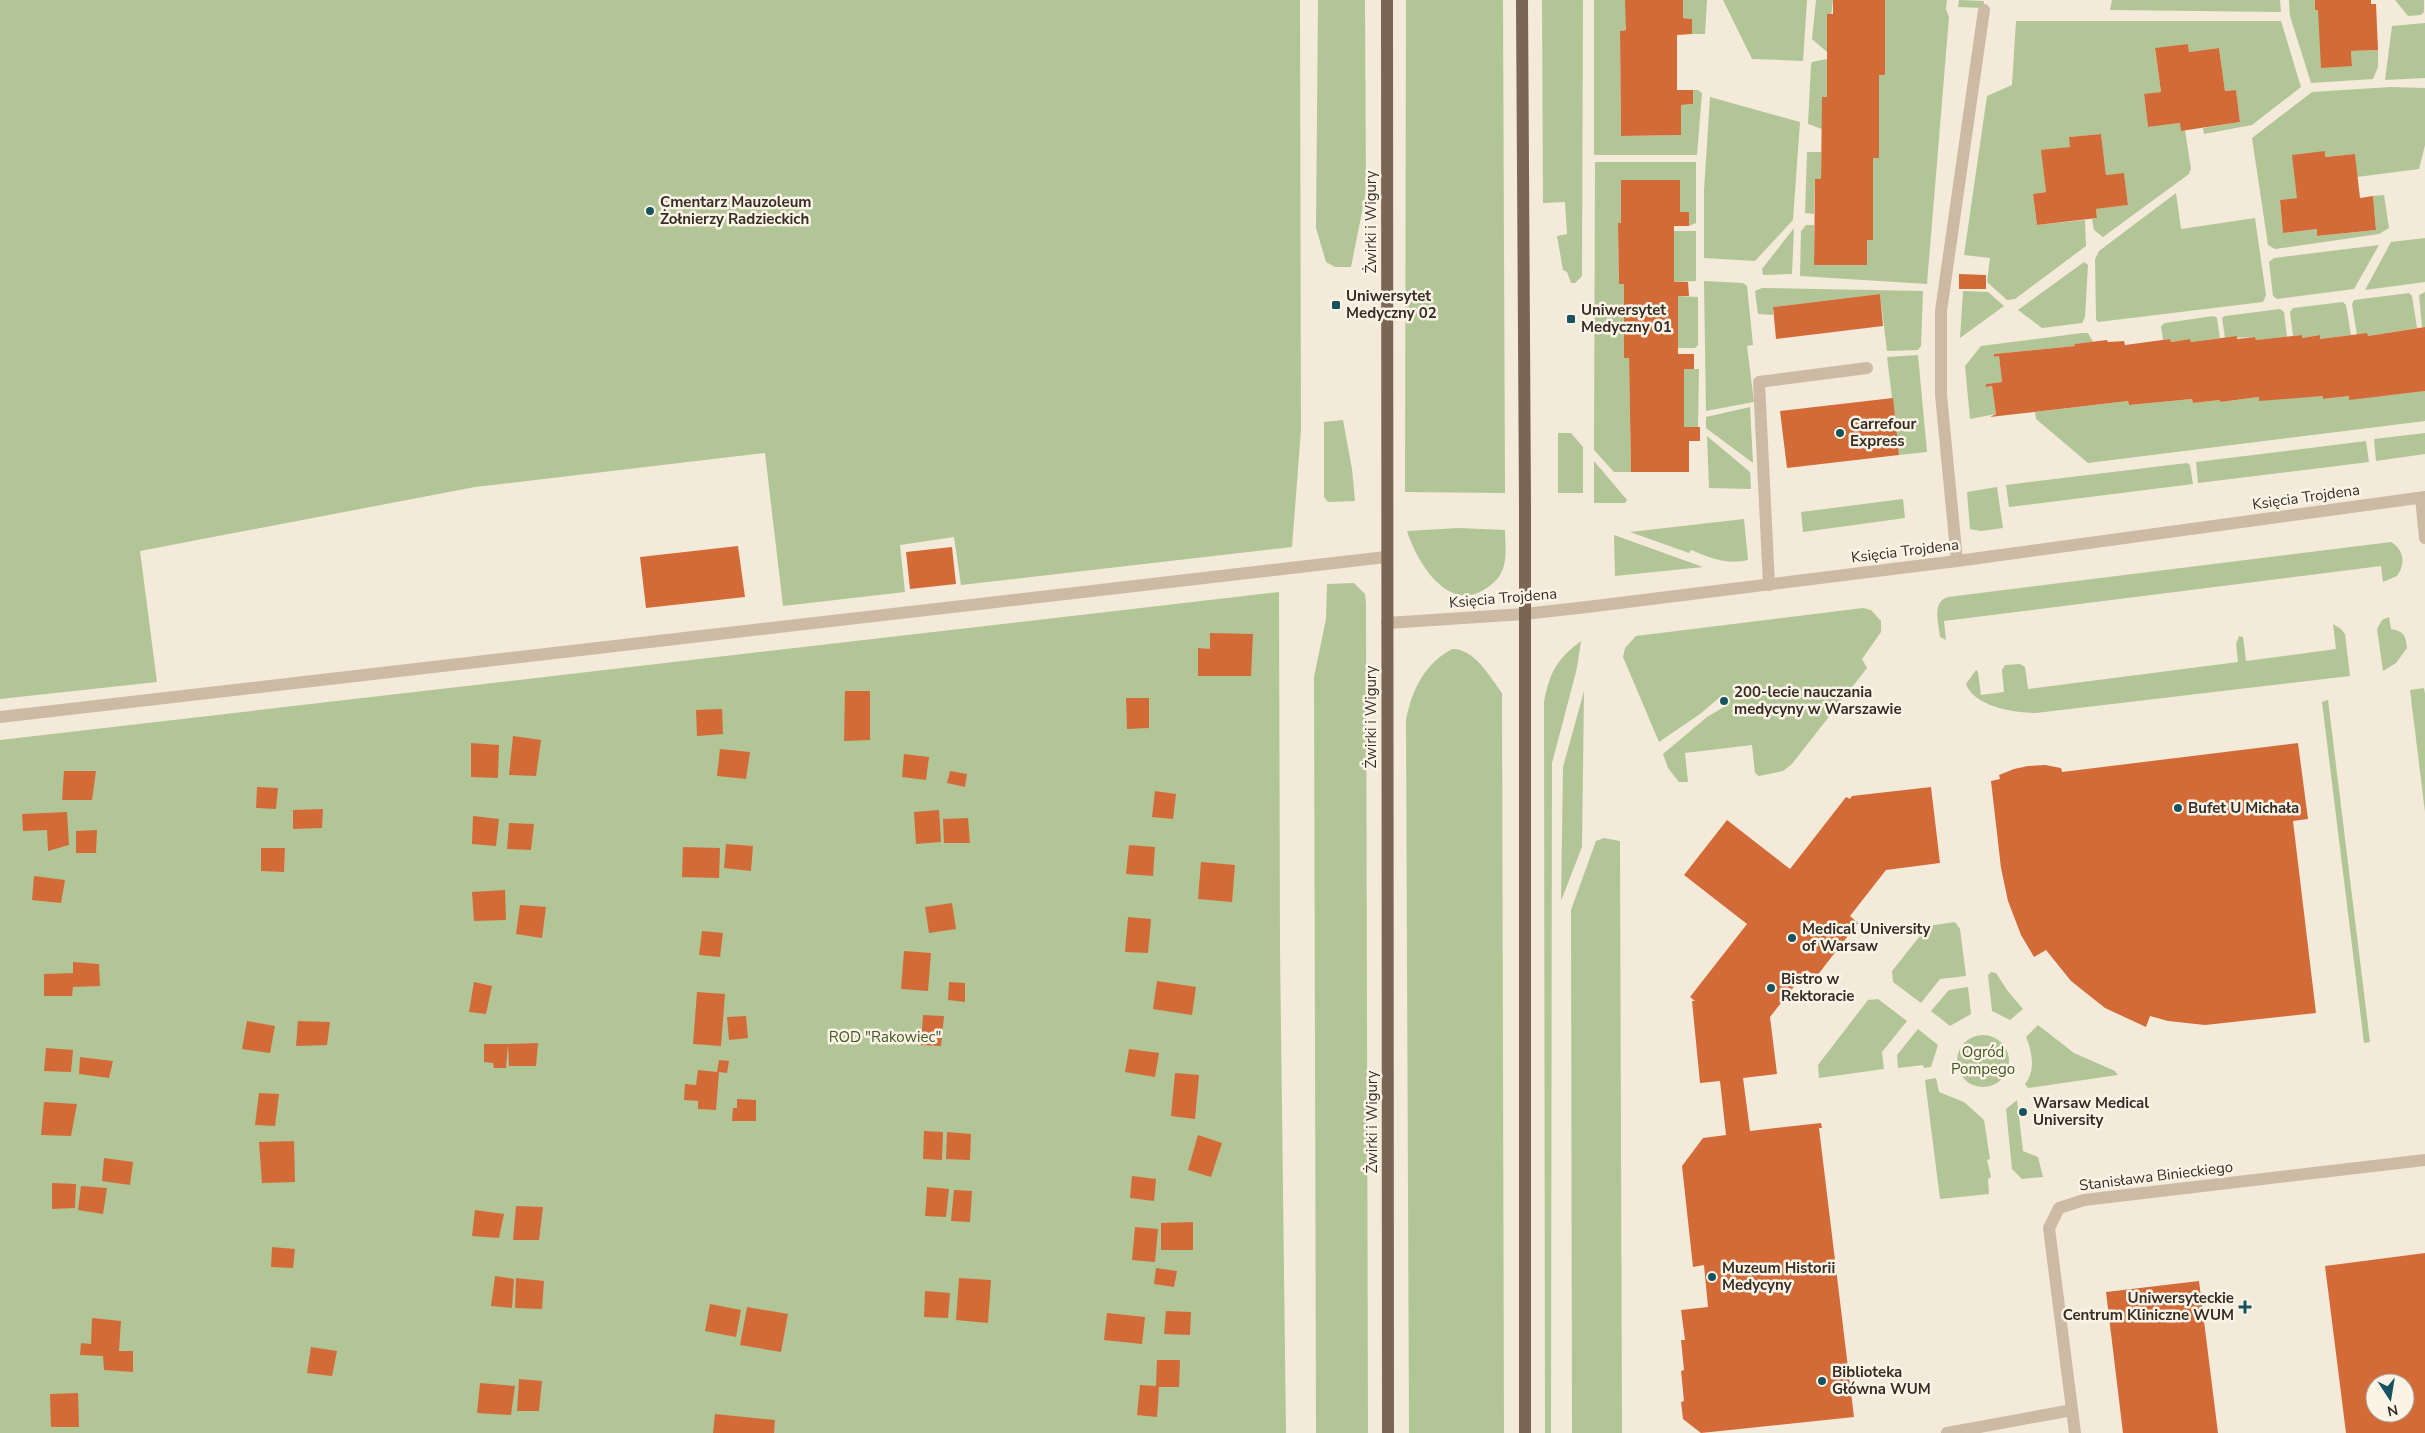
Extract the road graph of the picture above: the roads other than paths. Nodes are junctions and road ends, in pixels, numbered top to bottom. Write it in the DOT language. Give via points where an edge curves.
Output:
graph roads {
  1 [pos="1387,0"];
  2 [pos="1522,0"];
  3 [pos="1984,10"];
  4 [pos="1867,368"];
  5 [pos="2423,497"];
  6 [pos="2425,538"];
  7 [pos="1386,557"];
  8 [pos="1956,561"];
  9 [pos="1768,584"];
  10 [pos="1524,614"];
  11 [pos="1387,623"];
  12 [pos="0,717"];
  13 [pos="2425,1160"];
  14 [pos="2072,1410"];
  15 [pos="1984,1430"];
  16 [pos="1388,1433"];
  17 [pos="1526,1433"];
  18 [pos="1947,1433"];
  19 [pos="2075,1433"];
  1 -- 7 [label="main road, Żwirki i Wigury"];
  2 -- 10 [label="main road"];
  3 -- 8 [label="street" via="1941,311 1941,395"];
  4 -- 9 [label="street" via="1759,382"];
  5 -- 6 [label="street"];
  5 -- 8 [label="street, Księcia Trojdena"];
  7 -- 11 [label="main road, Żwirki i Wigury"];
  7 -- 12 [label="street"];
  8 -- 9 [label="street, Księcia Trojdena"];
  9 -- 10 [label="street, Księcia Trojdena"];
  10 -- 11 [label="street, Księcia Trojdena"];
  10 -- 17 [label="main road"];
  11 -- 16 [label="main road, Żwirki i Wigury"];
  13 -- 14 [label="street, Stanisława Binieckiego" via="2084,1200 2059,1208 2049,1228"];
  14 -- 15 [label="street"];
  14 -- 19 [label="street, Stanisława Binieckiego"];
  15 -- 18 [label="street"];
}
